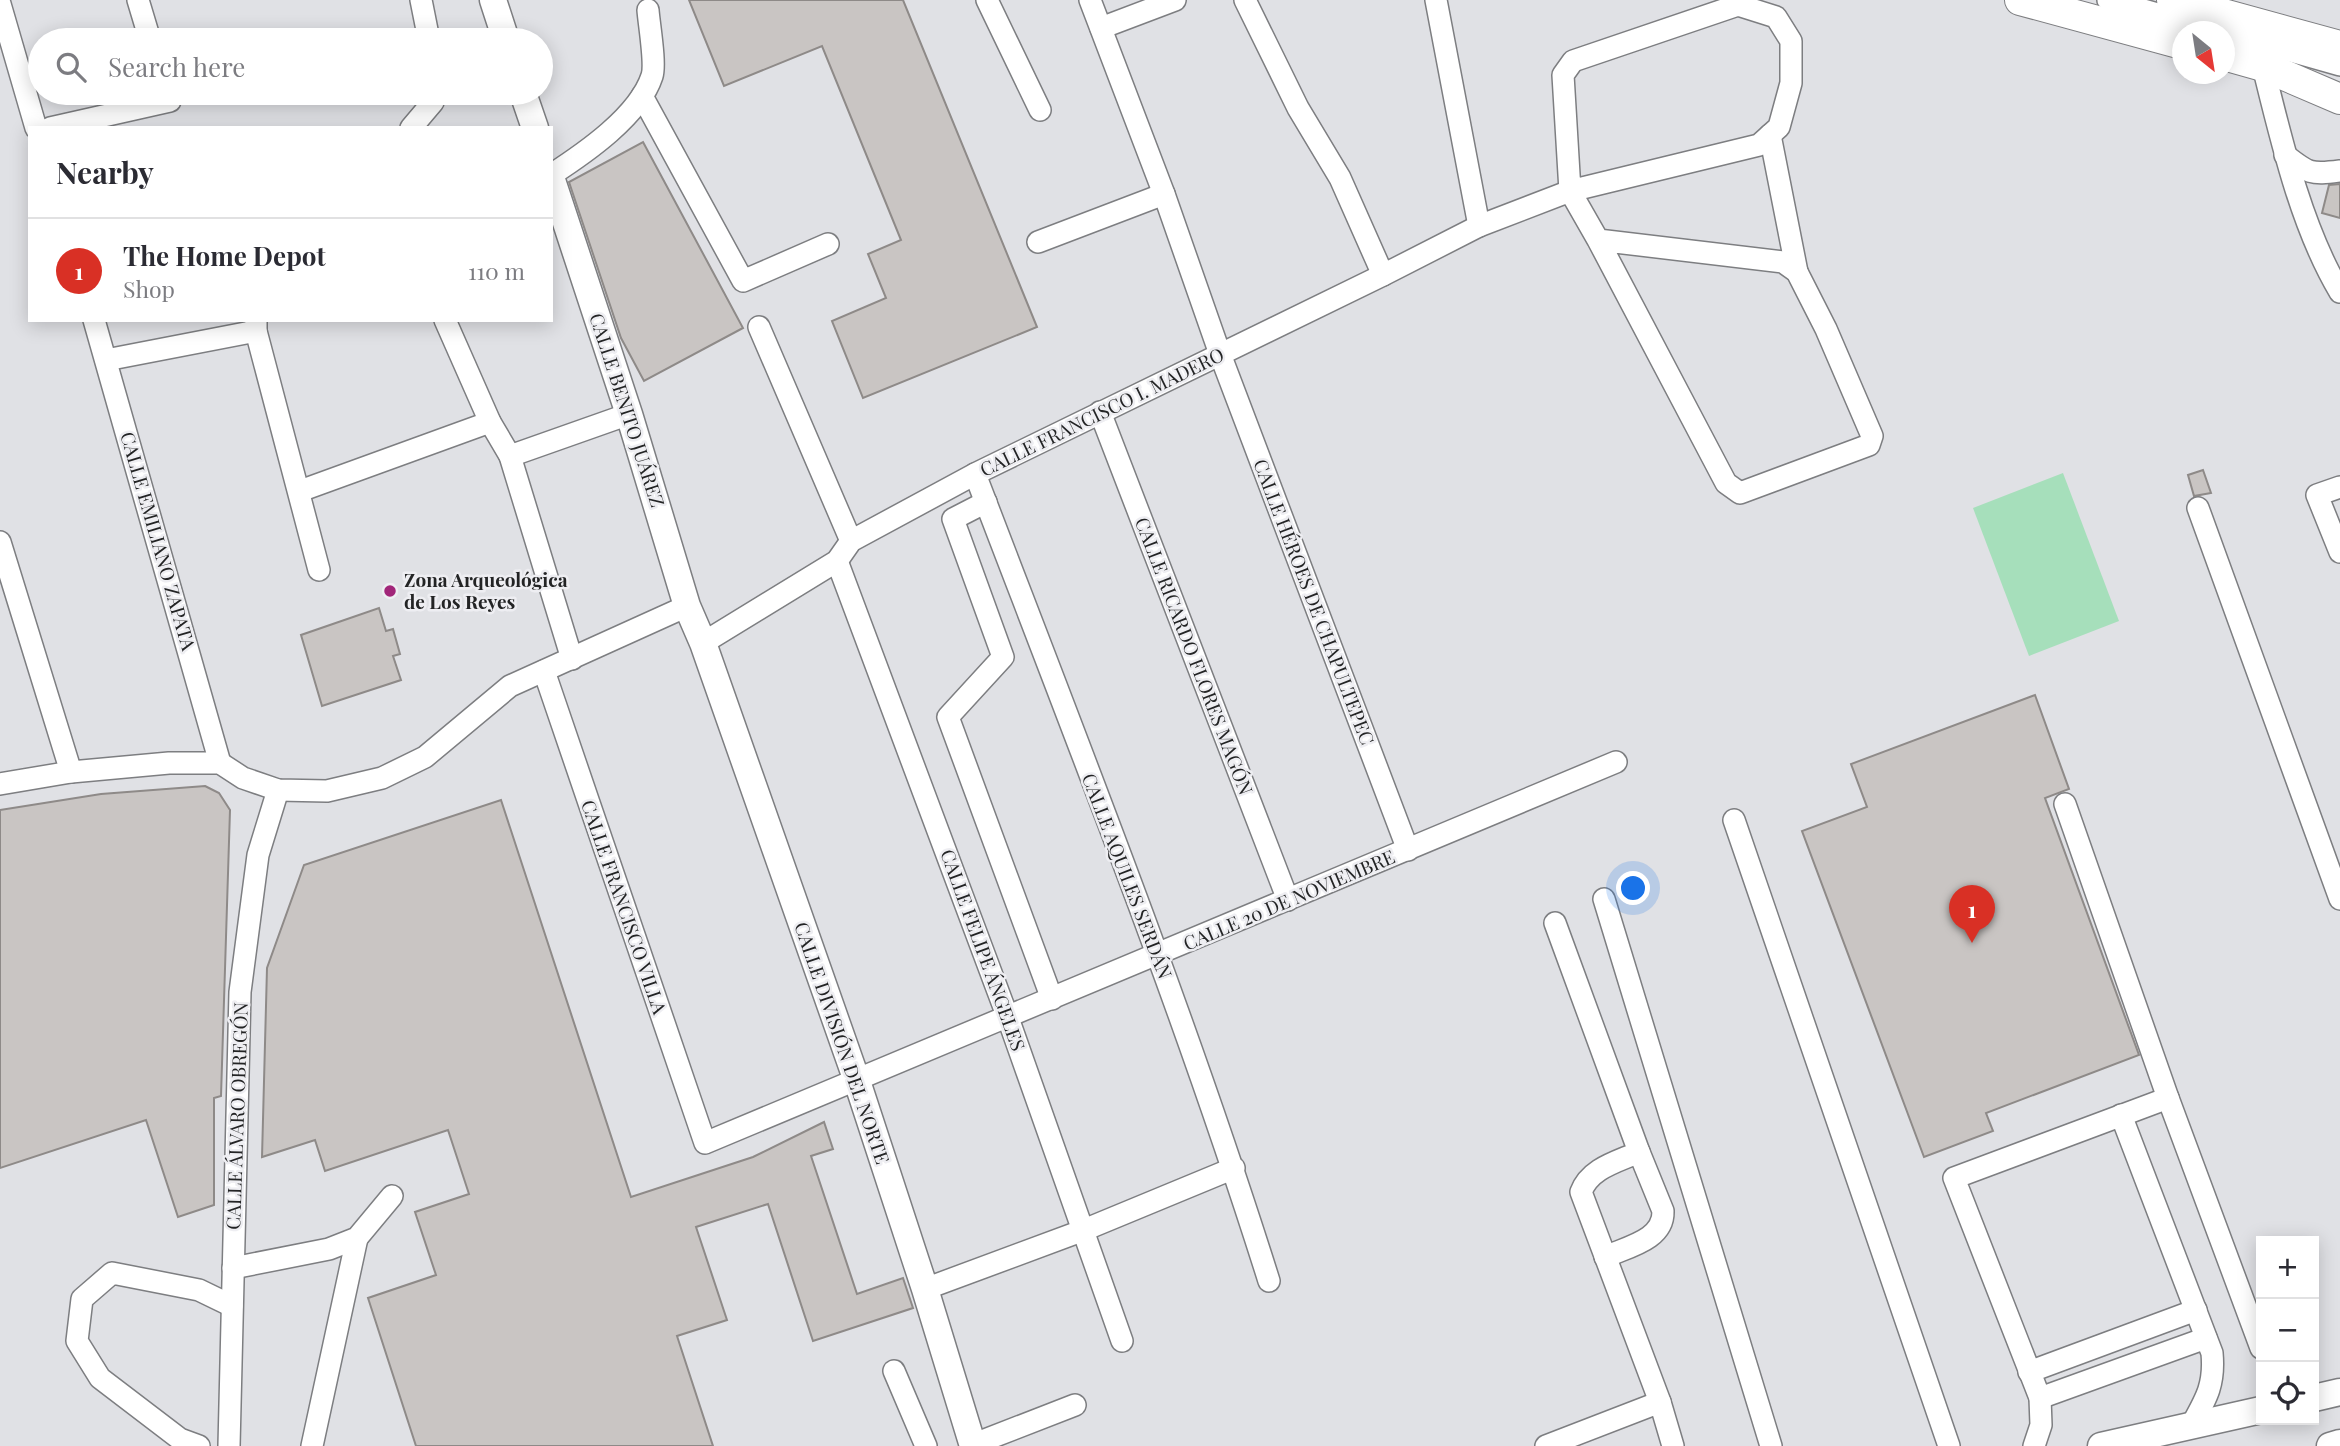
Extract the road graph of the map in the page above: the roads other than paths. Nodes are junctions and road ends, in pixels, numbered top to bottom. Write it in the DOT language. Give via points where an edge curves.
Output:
graph roads {
  1 [pos="138,0"];
  2 [pos="421,0"];
  3 [pos="493,0"];
  4 [pos="1090,0"];
  5 [pos="1175,0"];
  6 [pos="1245,0"];
  7 [pos="1436,0"];
  8 [pos="2020,0"];
  9 [pos="2054,0"];
  10 [pos="2108,0"];
  11 [pos="2172,0"];
  12 [pos="990,1"];
  13 [pos="0,4"];
  14 [pos="648,10"];
  15 [pos="2183,21"];
  16 [pos="146,28"];
  17 [pos="427,28"];
  18 [pos="502,28"];
  19 [pos="1101,28"];
  20 [pos="2172,31"];
  21 [pos="2235,35"];
  22 [pos="2172,41"];
  23 [pos="2340,46"];
  24 [pos="2235,49"];
  25 [pos="2235,58"];
  26 [pos="2340,65"];
  27 [pos="2263,66"];
  28 [pos="2340,77"];
  29 [pos="642,96"];
  30 [pos="2340,99"];
  31 [pos="28,100"];
  32 [pos="29,105"];
  33 [pos="152,105"];
  34 [pos="430,105"];
  35 [pos="527,105"];
  36 [pos="1040,110"];
  37 [pos="35,126"];
  38 [pos="59,126"];
  39 [pos="413,126"];
  40 [pos="534,126"];
  41 [pos="1770,135"];
  42 [pos="2284,155"];
  43 [pos="2340,171"];
  44 [pos="553,175"];
  45 [pos="553,182"];
  46 [pos="1570,191"];
  47 [pos="1164,194"];
  48 [pos="1479,226"];
  49 [pos="1598,240"];
  50 [pos="1038,242"];
  51 [pos="828,244"];
  52 [pos="2333,268"];
  53 [pos="1797,272"];
  54 [pos="1384,275"];
  55 [pos="2340,292"];
  56 [pos="95,322"];
  57 [pos="445,322"];
  58 [pos="256,326"];
  59 [pos="759,327"];
  60 [pos="1220,354"];
  61 [pos="106,360"];
  62 [pos="1100,412"];
  63 [pos="629,414"];
  64 [pos="490,422"];
  65 [pos="510,456"];
  66 [pos="975,474"];
  67 [pos="2340,487"];
  68 [pos="300,491"];
  69 [pos="985,502"];
  70 [pos="2198,508"];
  71 [pos="851,541"];
  72 [pos="0,542"];
  73 [pos="2340,552"];
  74 [pos="837,561"];
  75 [pos="319,570"];
  76 [pos="687,606"];
  77 [pos="703,643"];
  78 [pos="572,659"];
  79 [pos="544,671"];
  80 [pos="1616,762"];
  81 [pos="220,763"];
  82 [pos="71,772"];
  83 [pos="0,784"];
  84 [pos="278,790"];
  85 [pos="2065,804"];
  86 [pos="1734,820"];
  87 [pos="1408,850"];
  88 [pos="1604,899"];
  89 [pos="2340,899"];
  90 [pos="1288,900"];
  91 [pos="1555,923"];
  92 [pos="1157,955"];
  93 [pos="1052,999"];
  94 [pos="1008,1018"];
  95 [pos="857,1081"];
  96 [pos="2168,1098"];
  97 [pos="2121,1115"];
  98 [pos="705,1143"];
  99 [pos="1639,1152"];
  100 [pos="1234,1168"];
  101 [pos="392,1196"];
  102 [pos="1084,1230"];
  103 [pos="357,1238"];
  104 [pos="1605,1257"];
  105 [pos="233,1268"];
  106 [pos="1269,1281"];
  107 [pos="925,1289"];
  108 [pos="232,1306"];
  109 [pos="2196,1310"];
  110 [pos="2256,1335"];
  111 [pos="2206,1338"];
  112 [pos="1122,1341"];
  113 [pos="894,1371"];
  114 [pos="2029,1373"];
  115 [pos="2340,1392"];
  116 [pos="2319,1397"];
  117 [pos="2040,1398"];
  118 [pos="1660,1402"];
  119 [pos="1075,1405"];
  120 [pos="2256,1411"];
  121 [pos="2191,1426"];
  122 [pos="2340,1443"];
  123 [pos="199,1446"];
  124 [pos="229,1446"];
  125 [pos="312,1446"];
  126 [pos="926,1446"];
  127 [pos="972,1446"];
  128 [pos="1546,1446"];
  129 [pos="1673,1446"];
  130 [pos="1771,1446"];
  131 [pos="1950,1446"];
  132 [pos="2034,1446"];
  133 [pos="2101,1446"];
  134 [pos="2330,1446"];
  1 -- 16 [label="street"];
  2 -- 17 [label="street"];
  3 -- 18 [label="main road"];
  4 -- 19 [label="street, CALLE HÉROES DE CHAPULTEPEC"];
  5 -- 19 [label="street"];
  6 -- 54 [label="street" via="1298,108 1340,178"];
  7 -- 48 [label="street"];
  8 -- 22 [label="highway"];
  9 -- 20 [label="street"];
  10 -- 15 [label="street"];
  11 -- 23 [label="highway"];
  12 -- 36 [label="street"];
  13 -- 31 [label="street"];
  14 -- 29 [label="street" via="653,73"];
  19 -- 47 [label="street, CALLE HÉROES DE CHAPULTEPEC"];
  21 -- 26 [label="street"];
  24 -- 28 [label="street"];
  25 -- 27 [label="highway"];
  27 -- 30 [label="highway"];
  27 -- 42 [label="street"];
  29 -- 44 [label="street" via="621,121"];
  29 -- 51 [label="street" via="743,281"];
  32 -- 37 [label="street"];
  33 -- 38 [label="street"];
  34 -- 39 [label="street"];
  35 -- 40 [label="main road"];
  41 -- 46 [label="street, CALLE FRANCISCO I. MADERO" via="1759,145"];
  41 -- 46 [label="street" via="1779,127 1791,83 1791,41 1776,17 1738,5 1573,61 1563,75"];
  41 -- 53 [label="street"];
  42 -- 43 [label="street" via="2316,174"];
  42 -- 52 [label="street"];
  45 -- 63 [label="main road, CALLE BENITO JUÁREZ"];
  46 -- 48 [label="street, CALLE FRANCISCO I. MADERO"];
  46 -- 49 [label="street"];
  47 -- 50 [label="street"];
  47 -- 60 [label="street, CALLE HÉROES DE CHAPULTEPEC"];
  48 -- 54 [label="street, CALLE FRANCISCO I. MADERO"];
  49 -- 53 [label="street" via="1783,262"];
  49 -- 53 [label="street" via="1726,483 1740,493 1869,445 1872,436"];
  52 -- 55 [label="street"];
  54 -- 60 [label="street, CALLE FRANCISCO I. MADERO"];
  56 -- 61 [label="street, CALLE EMILIANO ZAPATA"];
  57 -- 64 [label="street"];
  58 -- 61 [label="street"];
  58 -- 68 [label="street"];
  59 -- 71 [label="street"];
  60 -- 62 [label="street, CALLE FRANCISCO I. MADERO"];
  60 -- 87 [label="street, CALLE HÉROES DE CHAPULTEPEC"];
  61 -- 81 [label="street, CALLE EMILIANO ZAPATA"];
  62 -- 66 [label="street, CALLE FRANCISCO I. MADERO"];
  62 -- 90 [label="street, CALLE RICARDO FLORES MAGÓN"];
  63 -- 65 [label="street"];
  63 -- 76 [label="main road, CALLE BENITO JUÁREZ"];
  64 -- 65 [label="street"];
  64 -- 68 [label="street"];
  65 -- 78 [label="street"];
  66 -- 69 [label="street, CALLE AQUILES SERDÁN"];
  66 -- 71 [label="street, CALLE FRANCISCO I. MADERO"];
  67 -- 73 [label="street" via="2317,495"];
  68 -- 75 [label="street"];
  69 -- 92 [label="street, CALLE AQUILES SERDÁN"];
  69 -- 93 [label="street" via="953,519 1003,657 948,717"];
  70 -- 89 [label="street"];
  71 -- 74 [label="street, CALLE FRANCISCO I. MADERO"];
  72 -- 82 [label="street"];
  74 -- 77 [label="street, CALLE FRANCISCO I. MADERO"];
  74 -- 94 [label="street, CALLE FELIPE ÁNGELES"];
  76 -- 77 [label="main road, CALLE BENITO JUÁREZ"];
  76 -- 78 [label="street"];
  77 -- 95 [label="main road, CALLE DIVISIÓN DEL NORTE"];
  78 -- 79 [label="street"];
  79 -- 84 [label="street" via="510,686 425,757 382,778 327,791"];
  79 -- 98 [label="street, CALLE FRANCISCO VILLA"];
  80 -- 87 [label="street, CALLE 20 DE NOVIEMBRE"];
  81 -- 82 [label="street"];
  81 -- 84 [label="street" via="243,778"];
  82 -- 83 [label="street"];
  84 -- 105 [label="street, CALLE ÁLVARO OBREGÓN" via="258,855 240,992"];
  85 -- 96 [label="street"];
  86 -- 131 [label="street"];
  87 -- 90 [label="street, CALLE 20 DE NOVIEMBRE"];
  88 -- 130 [label="street"];
  90 -- 92 [label="street, CALLE 20 DE NOVIEMBRE"];
  91 -- 99 [label="street"];
  92 -- 93 [label="street, CALLE 20 DE NOVIEMBRE"];
  92 -- 100 [label="street, CALLE AQUILES SERDÁN"];
  93 -- 94 [label="street, CALLE 20 DE NOVIEMBRE"];
  94 -- 95 [label="street, CALLE 20 DE NOVIEMBRE"];
  94 -- 102 [label="street, CALLE FELIPE ÁNGELES"];
  95 -- 98 [label="street, CALLE 20 DE NOVIEMBRE"];
  95 -- 107 [label="main road, CALLE DIVISIÓN DEL NORTE"];
  96 -- 97 [label="street"];
  96 -- 110 [label="street"];
  97 -- 109 [label="street"];
  97 -- 114 [label="street" via="1954,1178"];
  99 -- 104 [label="street" via="1598,1170 1581,1192"];
  99 -- 104 [label="street" via="1663,1221 1652,1236"];
  100 -- 102 [label="street"];
  100 -- 106 [label="street, CALLE AQUILES SERDÁN"];
  101 -- 103 [label="street"];
  102 -- 107 [label="street"];
  102 -- 112 [label="street, CALLE FELIPE ÁNGELES"];
  103 -- 105 [label="street" via="329,1249"];
  103 -- 125 [label="street"];
  104 -- 118 [label="street"];
  105 -- 108 [label="street, CALLE ÁLVARO OBREGÓN"];
  107 -- 127 [label="main road, CALLE DIVISIÓN DEL NORTE"];
  108 -- 123 [label="street" via="199,1290 111,1273 82,1299 76,1341 100,1378 180,1439"];
  108 -- 124 [label="street, CALLE ÁLVARO OBREGÓN"];
  109 -- 111 [label="street"];
  109 -- 114 [label="street"];
  111 -- 117 [label="street"];
  111 -- 121 [label="street" via="2214,1372 2210,1393"];
  113 -- 126 [label="street"];
  114 -- 117 [label="street"];
  115 -- 116 [label="main road"];
  117 -- 132 [label="street" via="2041,1425"];
  118 -- 128 [label="street"];
  118 -- 129 [label="street"];
  119 -- 127 [label="street"];
  120 -- 121 [label="main road"];
  121 -- 133 [label="main road"];
  122 -- 134 [label="main road"];
}
